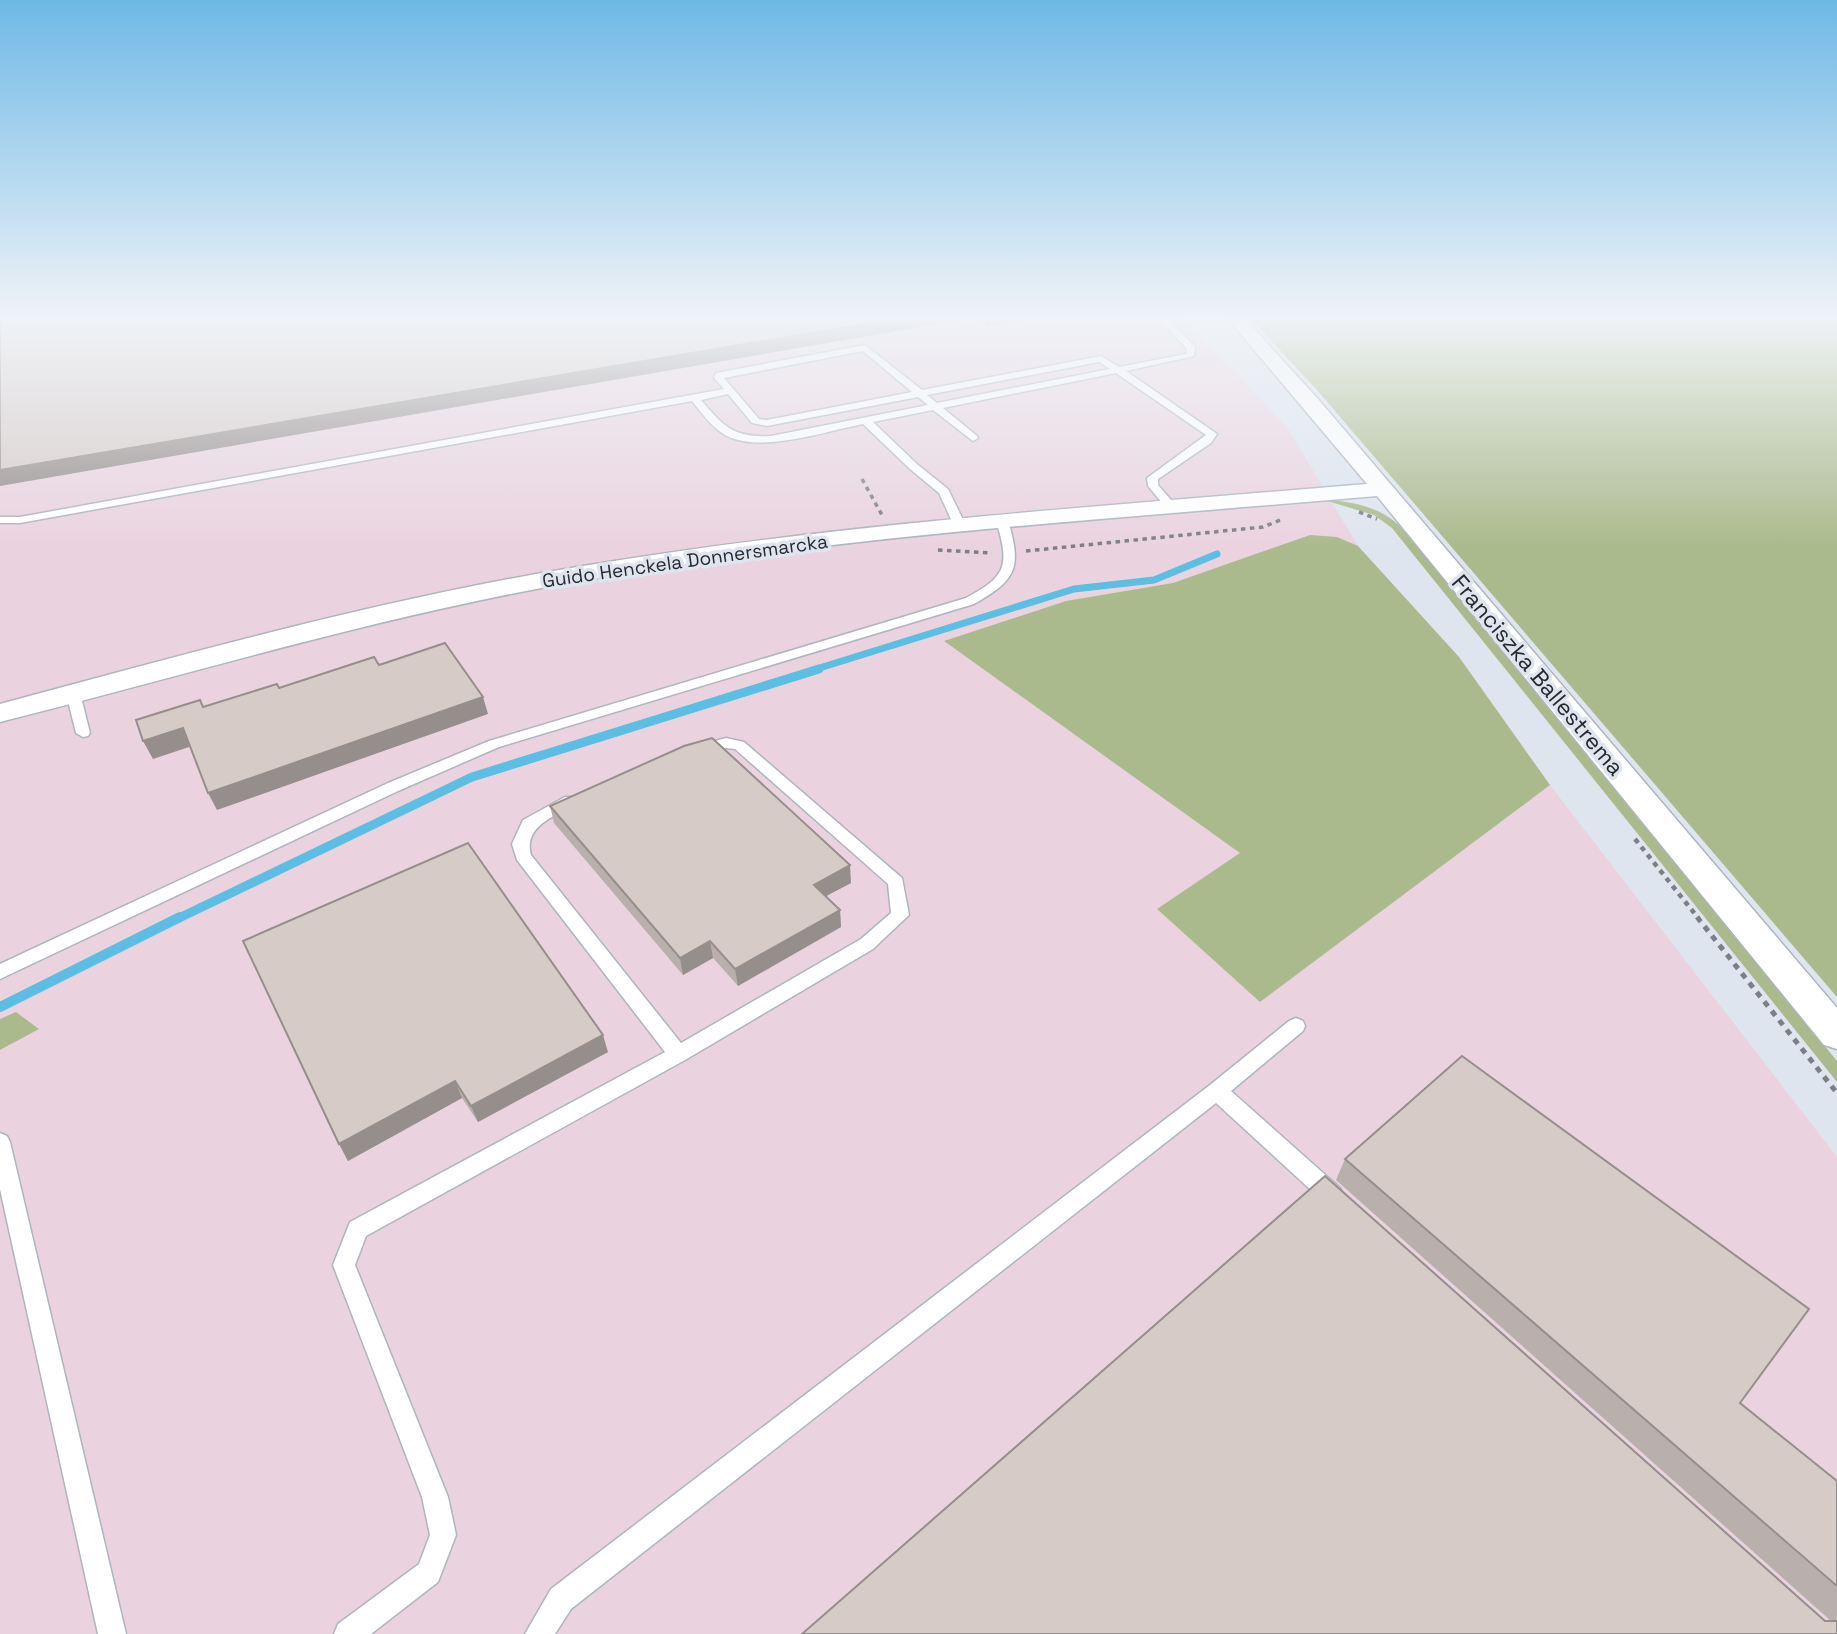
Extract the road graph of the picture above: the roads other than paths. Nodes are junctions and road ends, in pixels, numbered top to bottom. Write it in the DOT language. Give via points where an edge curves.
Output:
graph roads {
  1 [pos="708,395"];
  2 [pos="734,395"];
  3 [pos="912,395"];
  4 [pos="921,395"];
  5 [pos="995,395"];
  6 [pos="1155,395"];
  7 [pos="1302,395"];
  8 [pos="694,398"];
  9 [pos="935,407"];
  10 [pos="865,420"];
  11 [pos="973,439"];
  12 [pos="1383,488"];
  13 [pos="1172,508"];
  14 [pos="0,520"];
  15 [pos="1003,524"];
  16 [pos="961,528"];
  17 [pos="72,693"];
  18 [pos="0,713"];
  19 [pos="83,733"];
  20 [pos="678,754"];
  21 [pos="589,792"];
  22 [pos="0,972"];
  23 [pos="1296,1027"];
  24 [pos="1837,1034"];
  25 [pos="678,1054"];
  26 [pos="1217,1091"];
  27 [pos="0,1142"];
  28 [pos="1350,1210"];
  29 [pos="112,1634"];
  30 [pos="348,1634"];
  31 [pos="539,1634"];
  1 -- 8 [label="lane"];
  2 -- 3 [label="lane" via="757,421 767,423"];
  4 -- 9 [label="lane"];
  5 -- 9 [label="lane"];
  6 -- 13 [label="lane" via="1212,435 1152,478 1153,486"];
  7 -- 12 [label="street, Franciszka Ballestrema"];
  8 -- 10 [label="lane" via="722,430 741,440 771,439"];
  8 -- 14 [label="lane"];
  9 -- 10 [label="lane"];
  9 -- 11 [label="lane"];
  10 -- 16 [label="lane" via="944,491"];
  12 -- 13 [label="street, Guido Henckela Donnersmarcka"];
  12 -- 24 [label="street, Franciszka Ballestrema"];
  13 -- 15 [label="street, Guido Henckela Donnersmarcka"];
  15 -- 16 [label="street, Guido Henckela Donnersmarcka"];
  15 -- 22 [label="lane" via="1012,563 993,588 970,601 494,744"];
  16 -- 17 [label="street, Guido Henckela Donnersmarcka" via="702,555 506,587 350,621"];
  17 -- 18 [label="street, Guido Henckela Donnersmarcka"];
  17 -- 19 [label="lane"];
  20 -- 25 [label="lane" via="726,743 739,745 896,882 900,915 867,944"];
  21 -- 25 [label="lane" via="529,824 520,844 523,856"];
  23 -- 26 [label="lane"];
  25 -- 30 [label="lane" via="358,1229 344,1265 435,1497 443,1535 429,1573"];
  26 -- 28 [label="lane"];
  26 -- 31 [label="lane" via="561,1599"];
  27 -- 29 [label="lane"];
}
